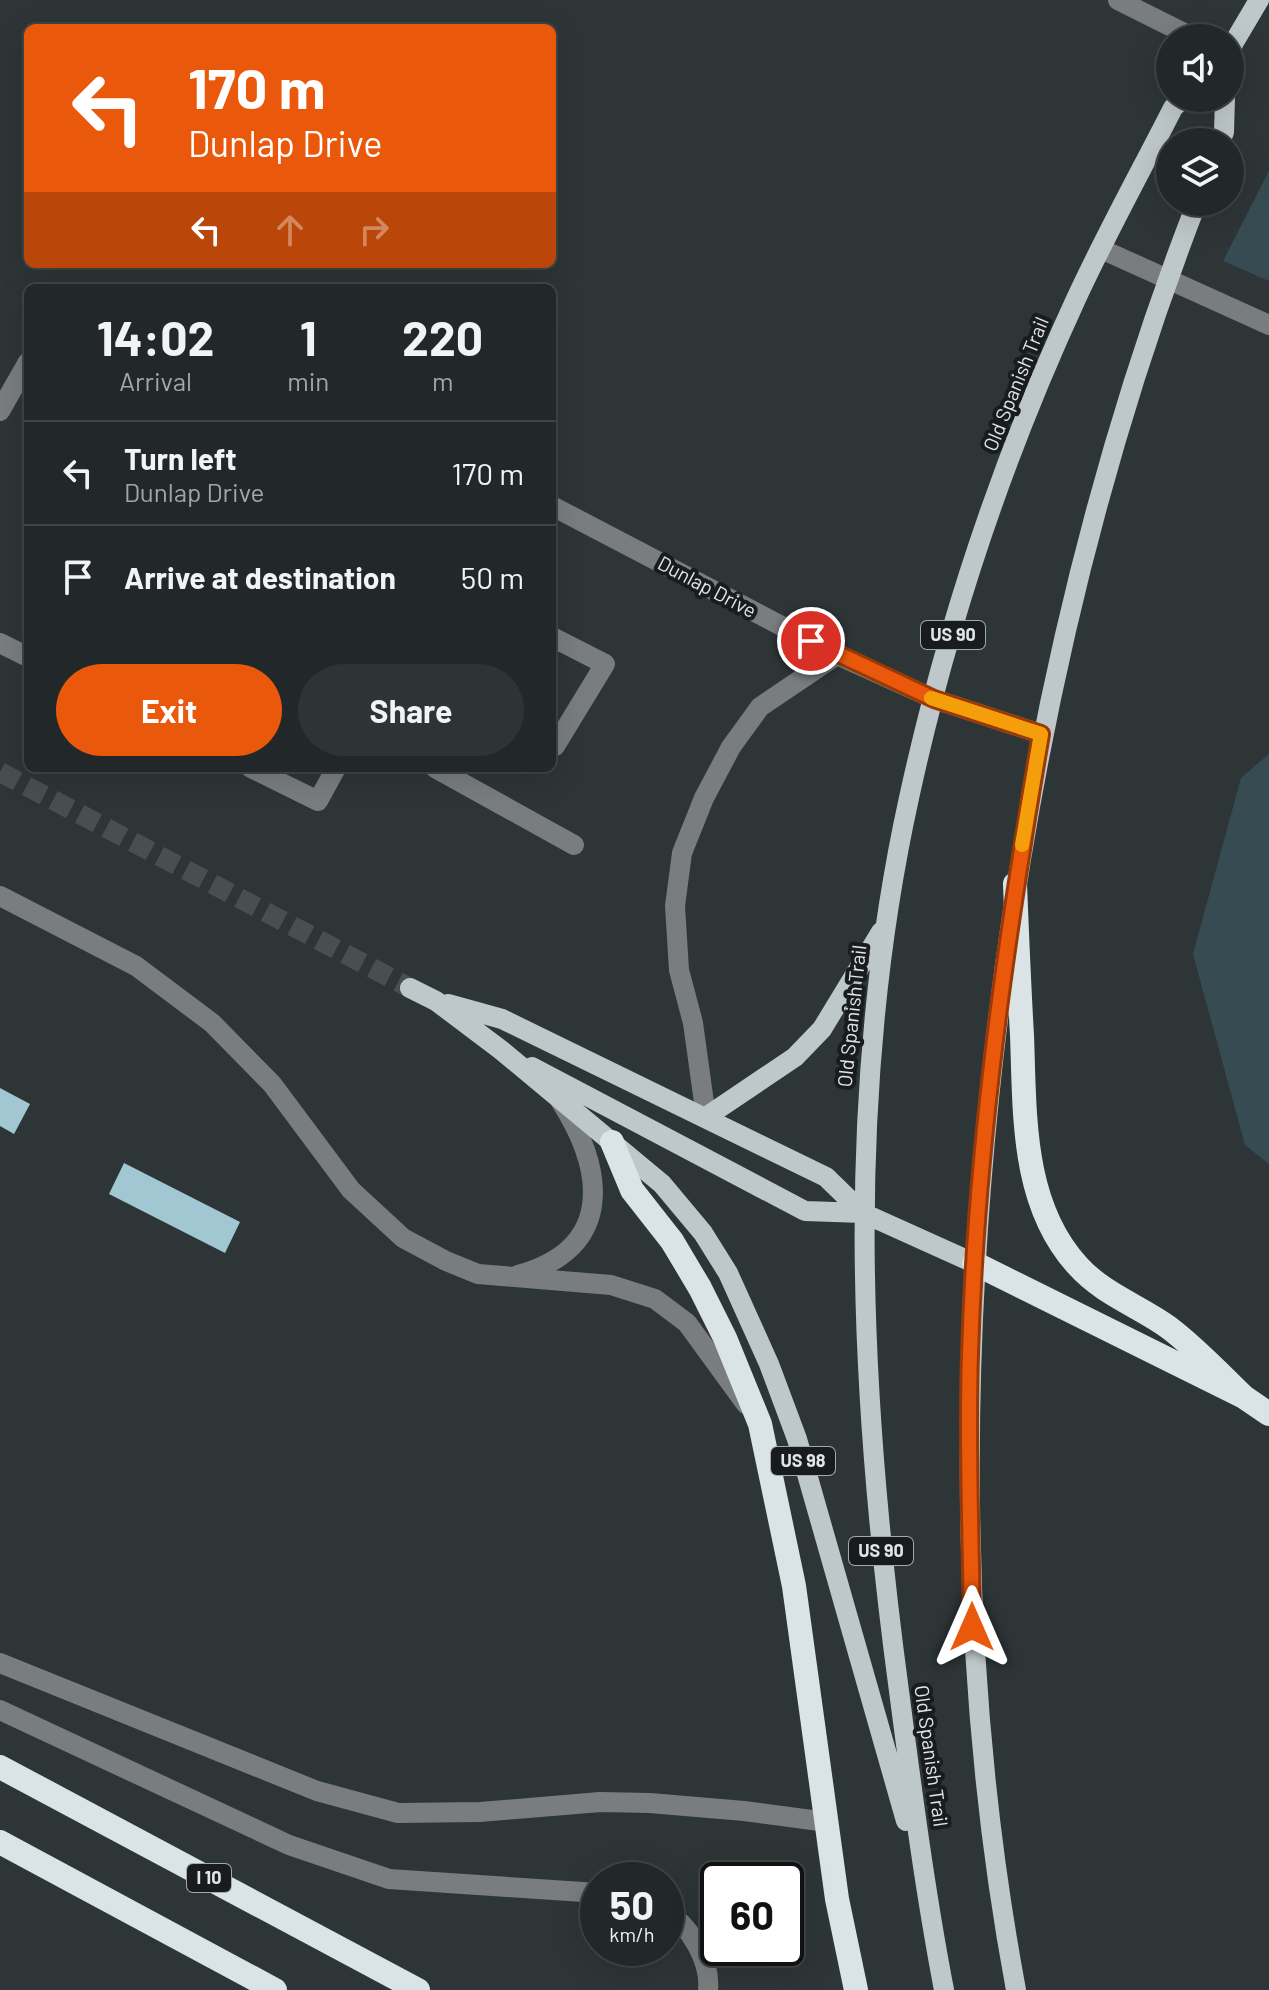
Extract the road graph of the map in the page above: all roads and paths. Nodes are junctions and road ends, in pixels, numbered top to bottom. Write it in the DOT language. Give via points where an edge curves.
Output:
graph roads {
  1 [pos="1118,0"];
  2 [pos="1259,0"];
  3 [pos="1166,24"];
  4 [pos="1244,25"];
  5 [pos="1171,112"];
  6 [pos="1192,216"];
  7 [pos="1101,249"];
  8 [pos="1168,279"];
  9 [pos="1269,325"];
  10 [pos="24,369"];
  11 [pos="0,411"];
  12 [pos="556,508"];
  13 [pos="556,639"];
  14 [pos="0,643"];
  15 [pos="24,655"];
  16 [pos="837,655"];
  17 [pos="934,699"];
  18 [pos="1041,734"];
  19 [pos="556,744"];
  20 [pos="259,772"];
  21 [pos="334,772"];
  22 [pos="442,772"];
  23 [pos="574,845"];
  24 [pos="1015,884"];
  25 [pos="0,896"];
  26 [pos="885,925"];
  27 [pos="410,988"];
  28 [pos="436,1001"];
  29 [pos="501,1050"];
  30 [pos="561,1102"];
  31 [pos="706,1117"];
  32 [pos="612,1142"];
  33 [pos="863,1213"];
  34 [pos="974,1263"];
  35 [pos="506,1278"];
  36 [pos="1244,1397"];
  37 [pos="1269,1414"];
  38 [pos="760,1424"];
  39 [pos="0,1663"];
  40 [pos="0,1710"];
  41 [pos="0,1767"];
  42 [pos="827,1822"];
  43 [pos="0,1842"];
  44 [pos="925,1887"];
  45 [pos="580,1892"];
  46 [pos="684,1931"];
  47 [pos="275,1990"];
  48 [pos="418,1990"];
  49 [pos="708,1990"];
  50 [pos="856,1990"];
  51 [pos="944,1990"];
  52 [pos="1016,1990"];
  1 -- 3 [label="street"];
  2 -- 4 [label="main road"];
  5 -- 7 [label="main road, Old Spanish Trail / US 90"];
  6 -- 8 [label="main road"];
  7 -- 8 [label="street"];
  7 -- 17 [label="main road, Old Spanish Trail / US 90" via="1052,354 1003,482"];
  8 -- 9 [label="street"];
  8 -- 18 [label="main road" via="1104,477"];
  10 -- 11 [label="street"];
  12 -- 16 [label="street, Dunlap Drive"];
  13 -- 19 [label="street" via="605,664"];
  14 -- 15 [label="street"];
  16 -- 17 [label="street, Dunlap Drive"];
  16 -- 31 [label="street" via="760,707 731,747 682,853 675,906 679,970 693,1023"];
  17 -- 18 [label="street, Dunlap Drive"];
  17 -- 26 [label="main road, Old Spanish Trail / US 90"];
  18 -- 24 [label="main road"];
  20 -- 21 [label="street" via="318,801"];
  22 -- 23 [label="street"];
  24 -- 34 [label="main road"];
  24 -- 36 [label="highway" via="1026,1123 1046,1216 1061,1246 1083,1272 1169,1328"];
  25 -- 35 [label="street" via="136,966 212,1023 272,1084 351,1190 403,1238 464,1269"];
  26 -- 31 [label="main road" via="822,1029 795,1057"];
  26 -- 33 [label="main road, Old Spanish Trail / US 90" via="873,1023"];
  27 -- 28 [label="main road"];
  28 -- 29 [label="main road"];
  28 -- 31 [label="main road" via="502,1019"];
  29 -- 30 [label="main road, US 98"];
  29 -- 33 [label="main road" via="805,1211"];
  30 -- 32 [label="main road, US 98"];
  30 -- 35 [label="street" via="577,1127 592,1177 595,1196 589,1223 556,1261"];
  31 -- 33 [label="main road" via="826,1177"];
  32 -- 38 [label="highway" via="632,1190 700,1288"];
  32 -- 44 [label="main road, US 98" via="662,1184 703,1233 728,1273 769,1364 797,1439"];
  33 -- 34 [label="main road"];
  33 -- 44 [label="main road, Old Spanish Trail / US 90" via="882,1564"];
  34 -- 36 [label="highway"];
  34 -- 52 [label="main road" via="969,1356 972,1627 993,1843"];
  35 -- 38 [label="street" via="611,1285 665,1305 687,1323"];
  36 -- 37 [label="highway"];
  38 -- 42 [label="highway" via="794,1586"];
  39 -- 42 [label="street" via="317,1791 398,1813 650,1803"];
  40 -- 45 [label="street" via="289,1845 389,1879"];
  41 -- 48 [label="highway, I 10"];
  42 -- 50 [label="highway"];
  43 -- 47 [label="highway"];
  44 -- 51 [label="main road, Old Spanish Trail / US 90"];
  46 -- 49 [label="street" via="698,1945"];
}
